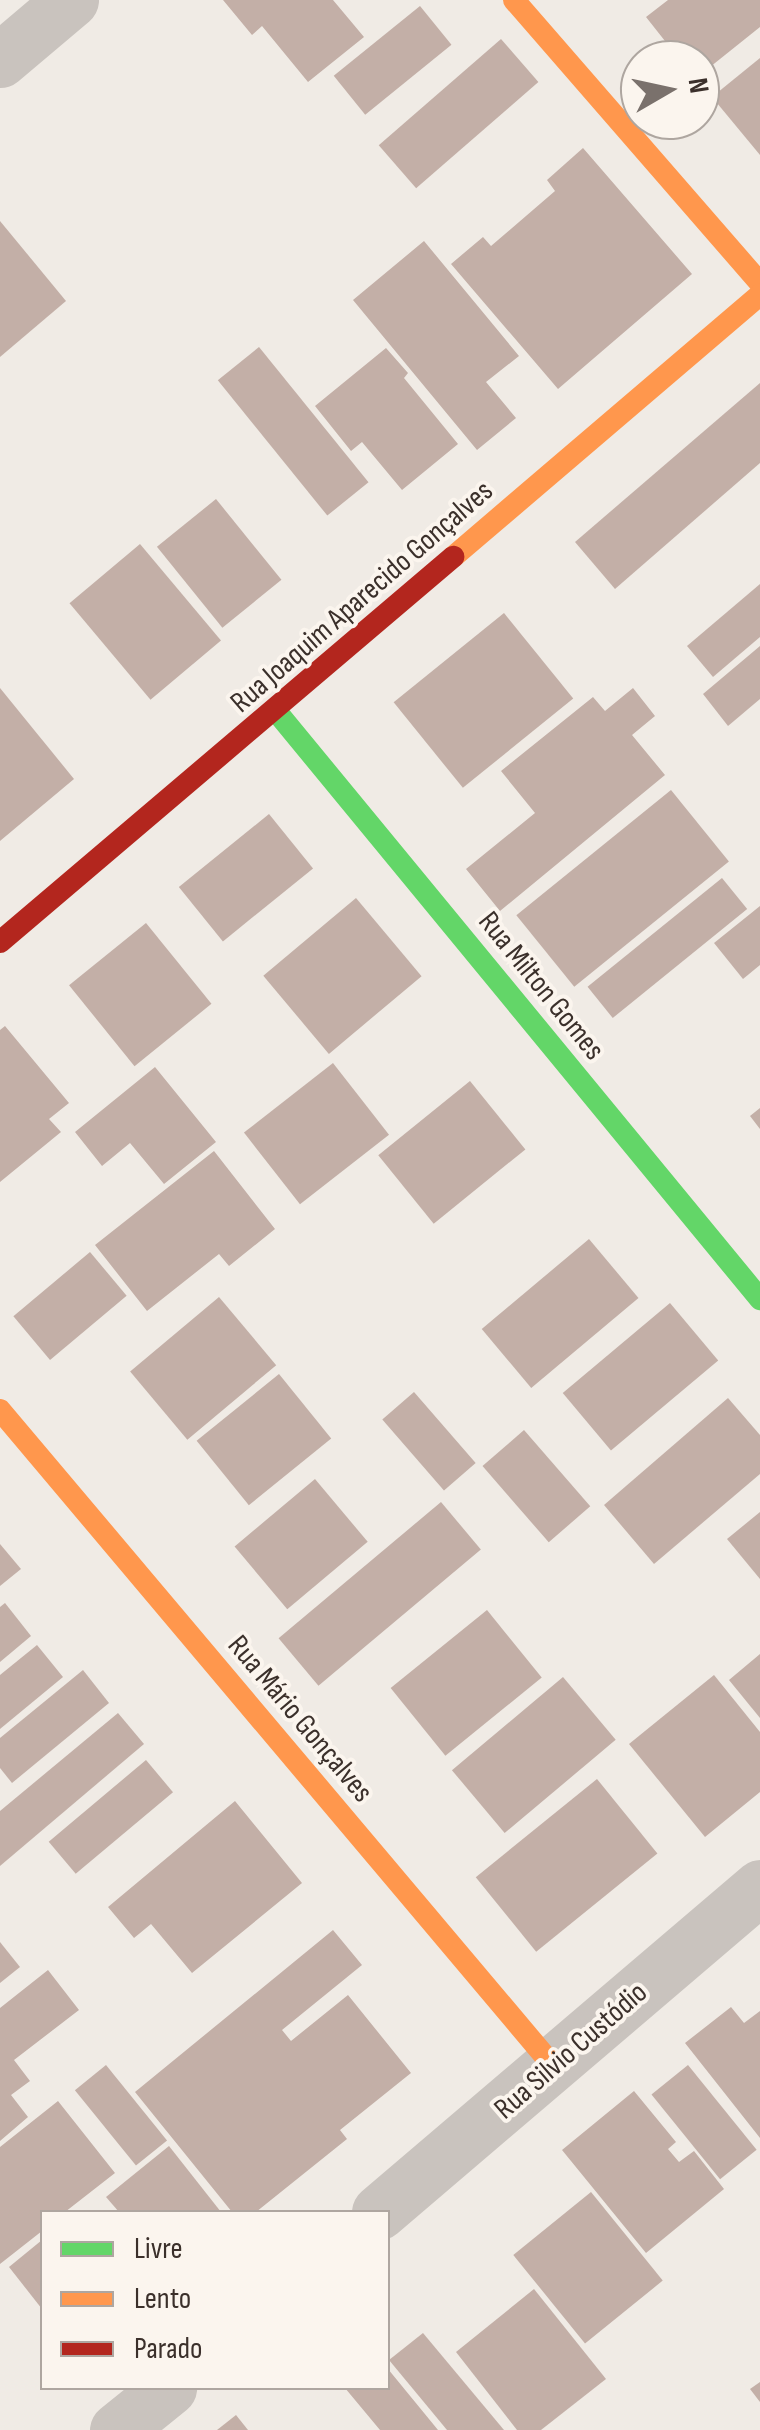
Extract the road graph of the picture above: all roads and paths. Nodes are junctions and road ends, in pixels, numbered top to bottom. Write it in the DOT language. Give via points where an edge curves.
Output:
graph roads {
  1 [pos="72,0"];
  2 [pos="514,0"];
  3 [pos="0,60"];
  4 [pos="760,282"];
  5 [pos="760,295"];
  6 [pos="276,710"];
  7 [pos="0,942"];
  8 [pos="760,1299"];
  9 [pos="0,1410"];
  10 [pos="760,1886"];
  11 [pos="554,2067"];
  12 [pos="381,2210"];
  13 [pos="166,2390"];
  14 [pos="118,2430"];
  1 -- 3 [label="street"];
  2 -- 4 [label="street"];
  5 -- 6 [label="street, Rua Joaquim Aparecido Gonçalves"];
  6 -- 7 [label="street, Rua Joaquim Aparecido Gonçalves"];
  6 -- 8 [label="street, Rua Milton Gomes"];
  9 -- 11 [label="street, Rua Mário Gonçalves"];
  10 -- 11 [label="street, Rua Silvio Custódio"];
  11 -- 12 [label="street, Rua Silvio Custódio"];
  13 -- 14 [label="street"];
}
